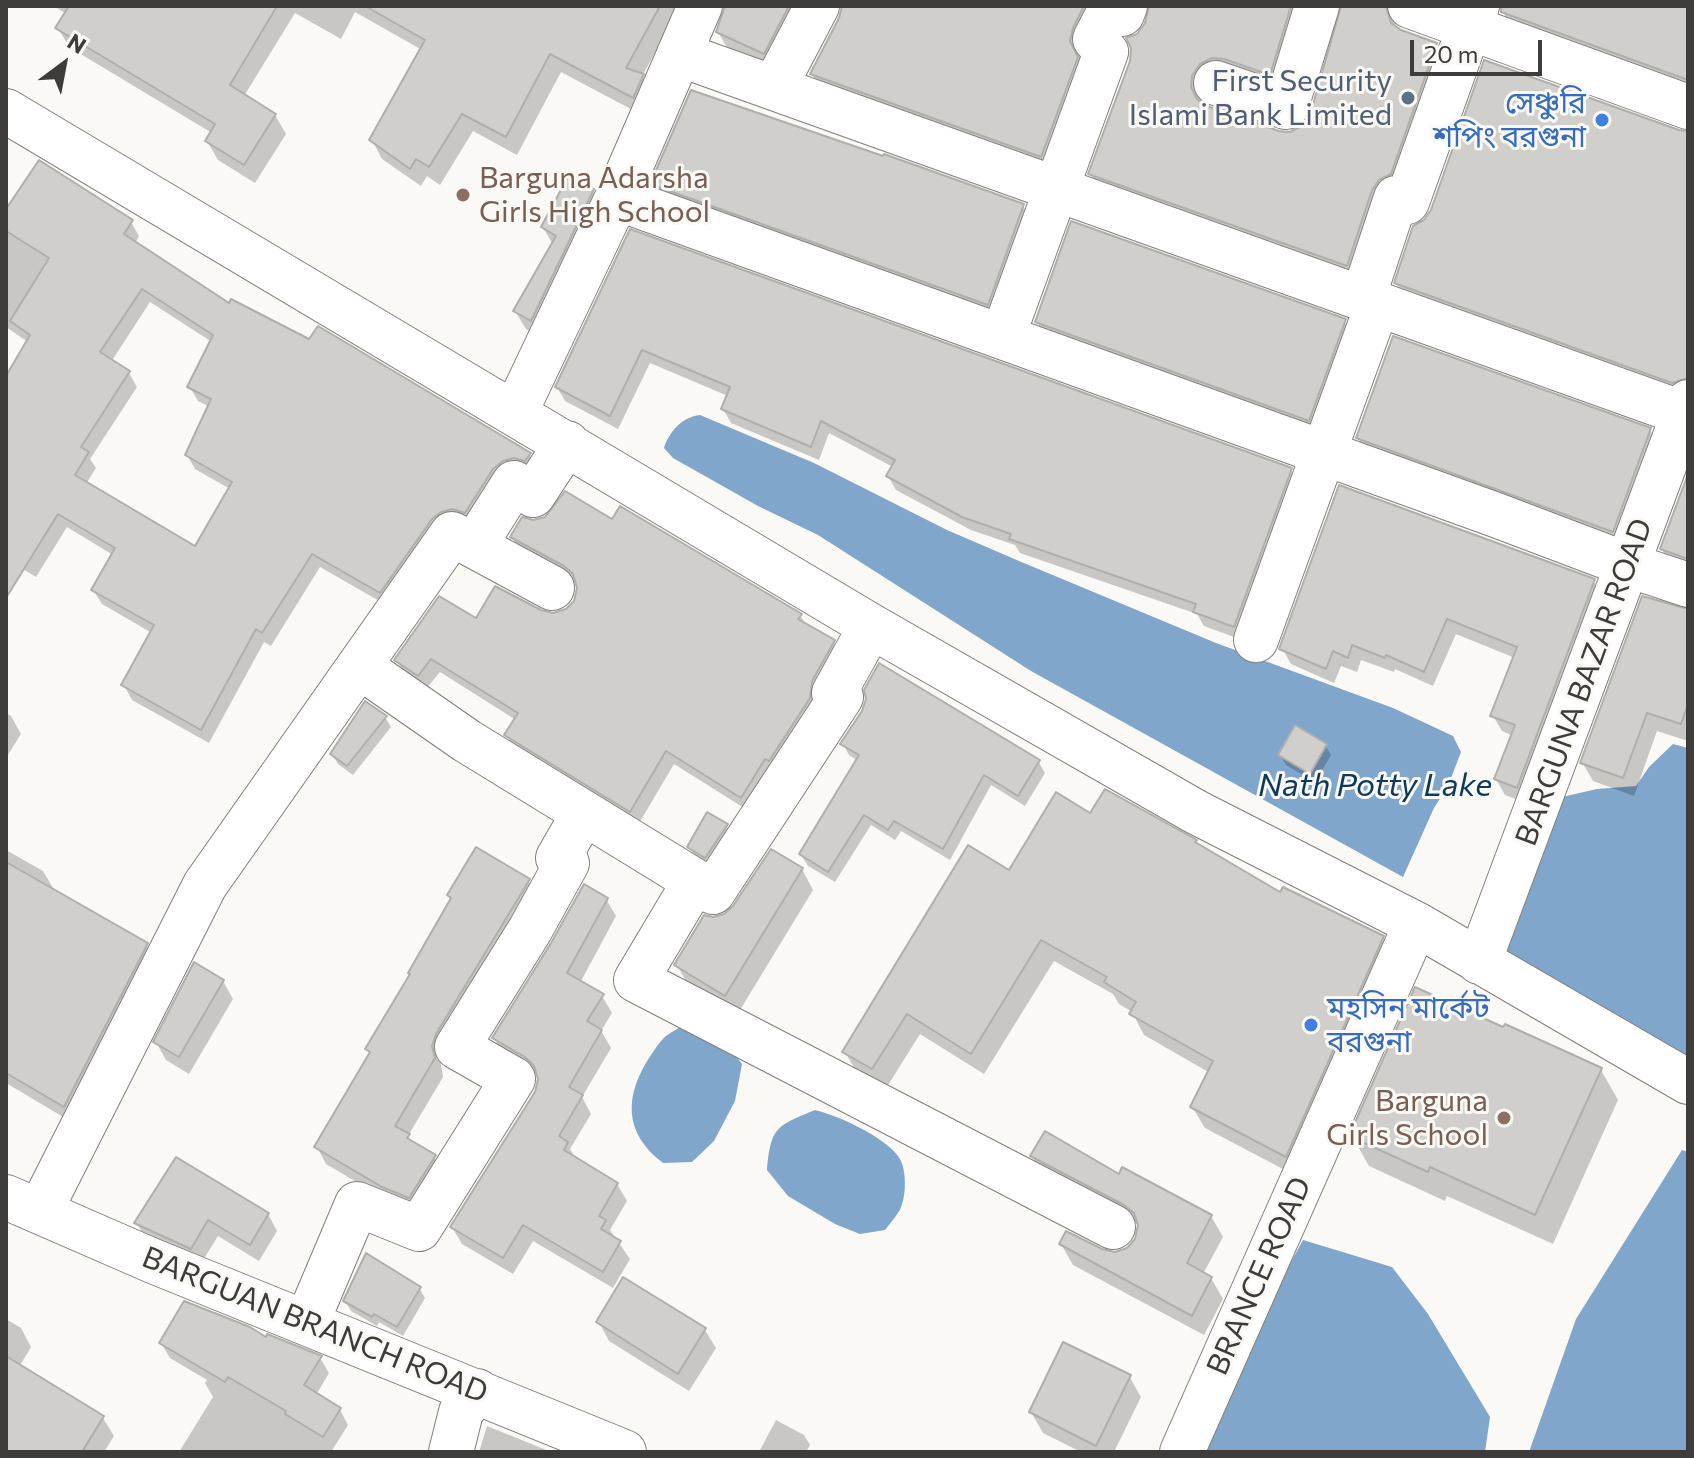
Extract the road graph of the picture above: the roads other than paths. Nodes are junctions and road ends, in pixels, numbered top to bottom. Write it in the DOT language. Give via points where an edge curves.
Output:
graph roads {
  1 [pos="700,6"];
  2 [pos="817,6"];
  3 [pos="1125,6"];
  4 [pos="1317,6"];
  5 [pos="1410,6"];
  6 [pos="1473,17"];
  7 [pos="679,54"];
  8 [pos="1216,83"];
  9 [pos="774,88"];
  10 [pos="1688,107"];
  11 [pos="6,111"];
  12 [pos="1056,190"];
  13 [pos="617,198"];
  14 [pos="1371,300"];
  15 [pos="1003,336"];
  16 [pos="1686,410"];
  17 [pos="515,413"];
  18 [pos="567,443"];
  19 [pos="1324,455"];
  20 [pos="474,546"];
  21 [pos="1628,565"];
  22 [pos="1688,585"];
  23 [pos="552,588"];
  24 [pos="871,626"];
  25 [pos="1256,640"];
  26 [pos="359,666"];
  27 [pos="584,813"];
  28 [pos="695,881"];
  29 [pos="1416,924"];
  30 [pos="1479,962"];
  31 [pos="1688,1082"];
  32 [pos="23,1204"];
  33 [pos="1113,1227"];
  34 [pos="307,1322"];
  35 [pos="477,1391"];
  36 [pos="451,1452"];
  37 [pos="624,1452"];
  38 [pos="1182,1452"];
  1 -- 7 [label="street"];
  2 -- 9 [label="street"];
  3 -- 12 [label="street" via="1122,14 1110,10 1095,39 1106,52"];
  4 -- 8 [label="street" via="1286,107"];
  5 -- 6 [label="street"];
  6 -- 10 [label="street"];
  6 -- 14 [label="street" via="1407,202 1396,198"];
  7 -- 9 [label="street"];
  7 -- 13 [label="street"];
  9 -- 12 [label="street"];
  11 -- 17 [label="street"];
  12 -- 14 [label="street"];
  12 -- 15 [label="street"];
  13 -- 15 [label="street"];
  13 -- 17 [label="street"];
  14 -- 16 [label="street"];
  14 -- 19 [label="street"];
  15 -- 19 [label="street"];
  16 -- 21 [label="street, BARGUNA BAZAR ROAD"];
  17 -- 18 [label="street"];
  18 -- 20 [label="street" via="533,495 514,483"];
  18 -- 24 [label="street"];
  19 -- 21 [label="street"];
  19 -- 25 [label="street"];
  20 -- 23 [label="street"];
  20 -- 26 [label="street" via="452,534"];
  21 -- 22 [label="street"];
  21 -- 30 [label="street, BARGUNA BAZAR ROAD"];
  24 -- 28 [label="street" via="834,693 841,697 713,892"];
  24 -- 29 [label="street" via="1196,812"];
  26 -- 27 [label="street"];
  26 -- 32 [label="street" via="205,885"];
  27 -- 28 [label="street"];
  27 -- 34 [label="street" via="558,858 567,863 457,1047 513,1079 419,1229 357,1204"];
  28 -- 33 [label="street" via="636,980"];
  29 -- 30 [label="street"];
  29 -- 38 [label="street, BRANCE ROAD"];
  30 -- 31 [label="street"];
  32 -- 34 [label="street, BARGUAN BRANCH ROAD"];
  34 -- 35 [label="street, BARGUAN BRANCH ROAD"];
  35 -- 36 [label="street" via="461,1412"];
  35 -- 37 [label="street, BARGUAN BRANCH ROAD"];
}
